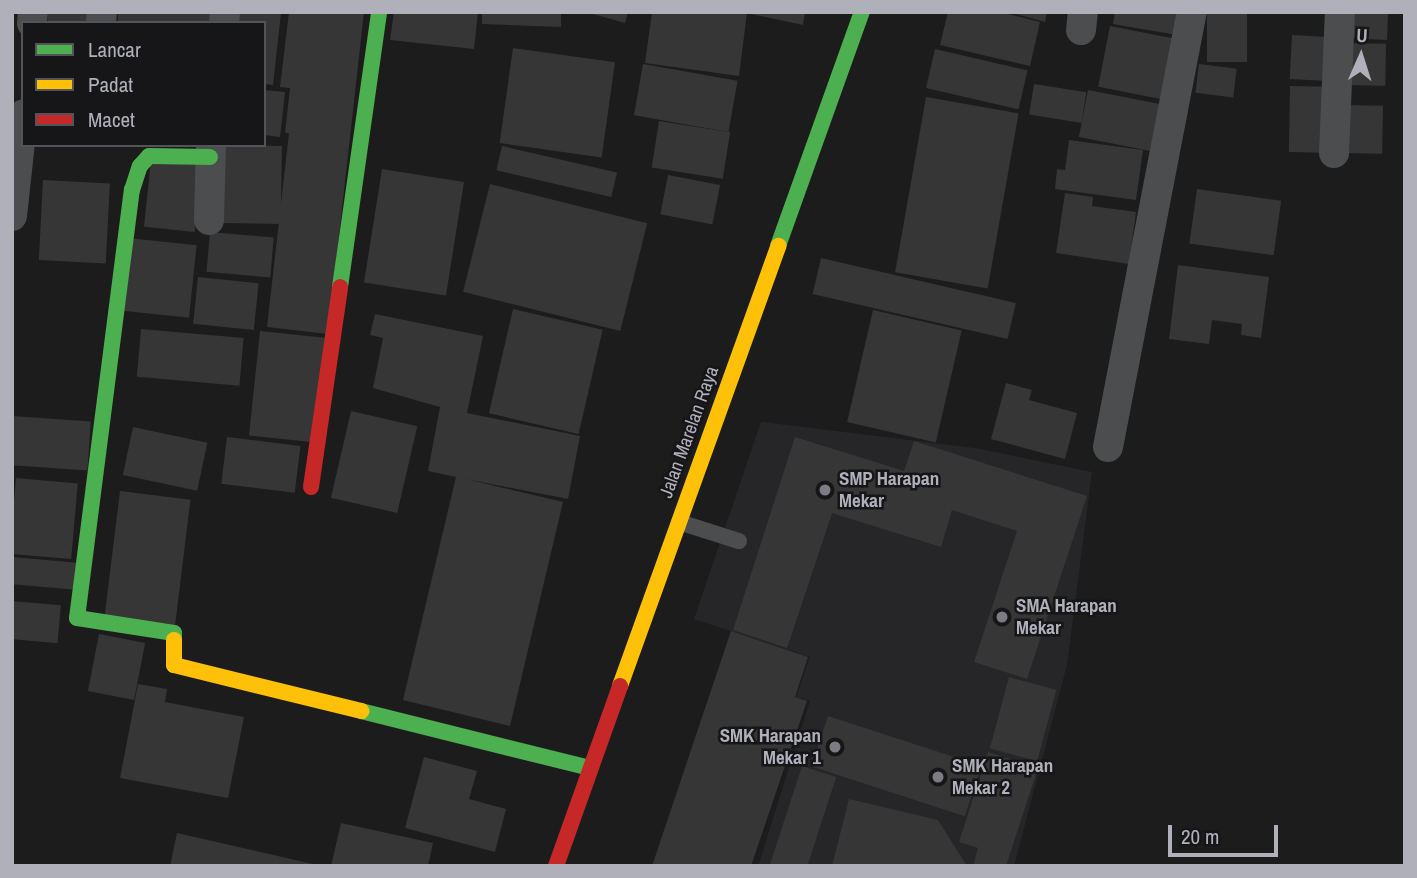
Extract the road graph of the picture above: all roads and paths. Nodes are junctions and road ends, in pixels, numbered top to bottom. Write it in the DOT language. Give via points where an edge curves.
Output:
graph roads {
  1 [pos="379,12"];
  2 [pos="862,12"];
  3 [pos="1192,12"];
  4 [pos="1340,12"];
  5 [pos="21,133"];
  6 [pos="211,151"];
  7 [pos="1334,153"];
  8 [pos="12,216"];
  9 [pos="209,220"];
  10 [pos="1108,447"];
  11 [pos="311,487"];
  12 [pos="678,522"];
  13 [pos="739,541"];
  14 [pos="590,768"];
  15 [pos="556,866"];
  1 -- 11 [label="street"];
  2 -- 12 [label="street, Jalan Marelan Raya"];
  3 -- 10 [label="street"];
  4 -- 7 [label="street"];
  5 -- 8 [label="street"];
  6 -- 9 [label="street"];
  6 -- 14 [label="street" via="149,156 140,166 132,190 77,618 174,633 174,665"];
  12 -- 13 [label="lane"];
  12 -- 14 [label="street, Jalan Marelan Raya"];
  14 -- 15 [label="street, Jalan Marelan Raya"];
}
